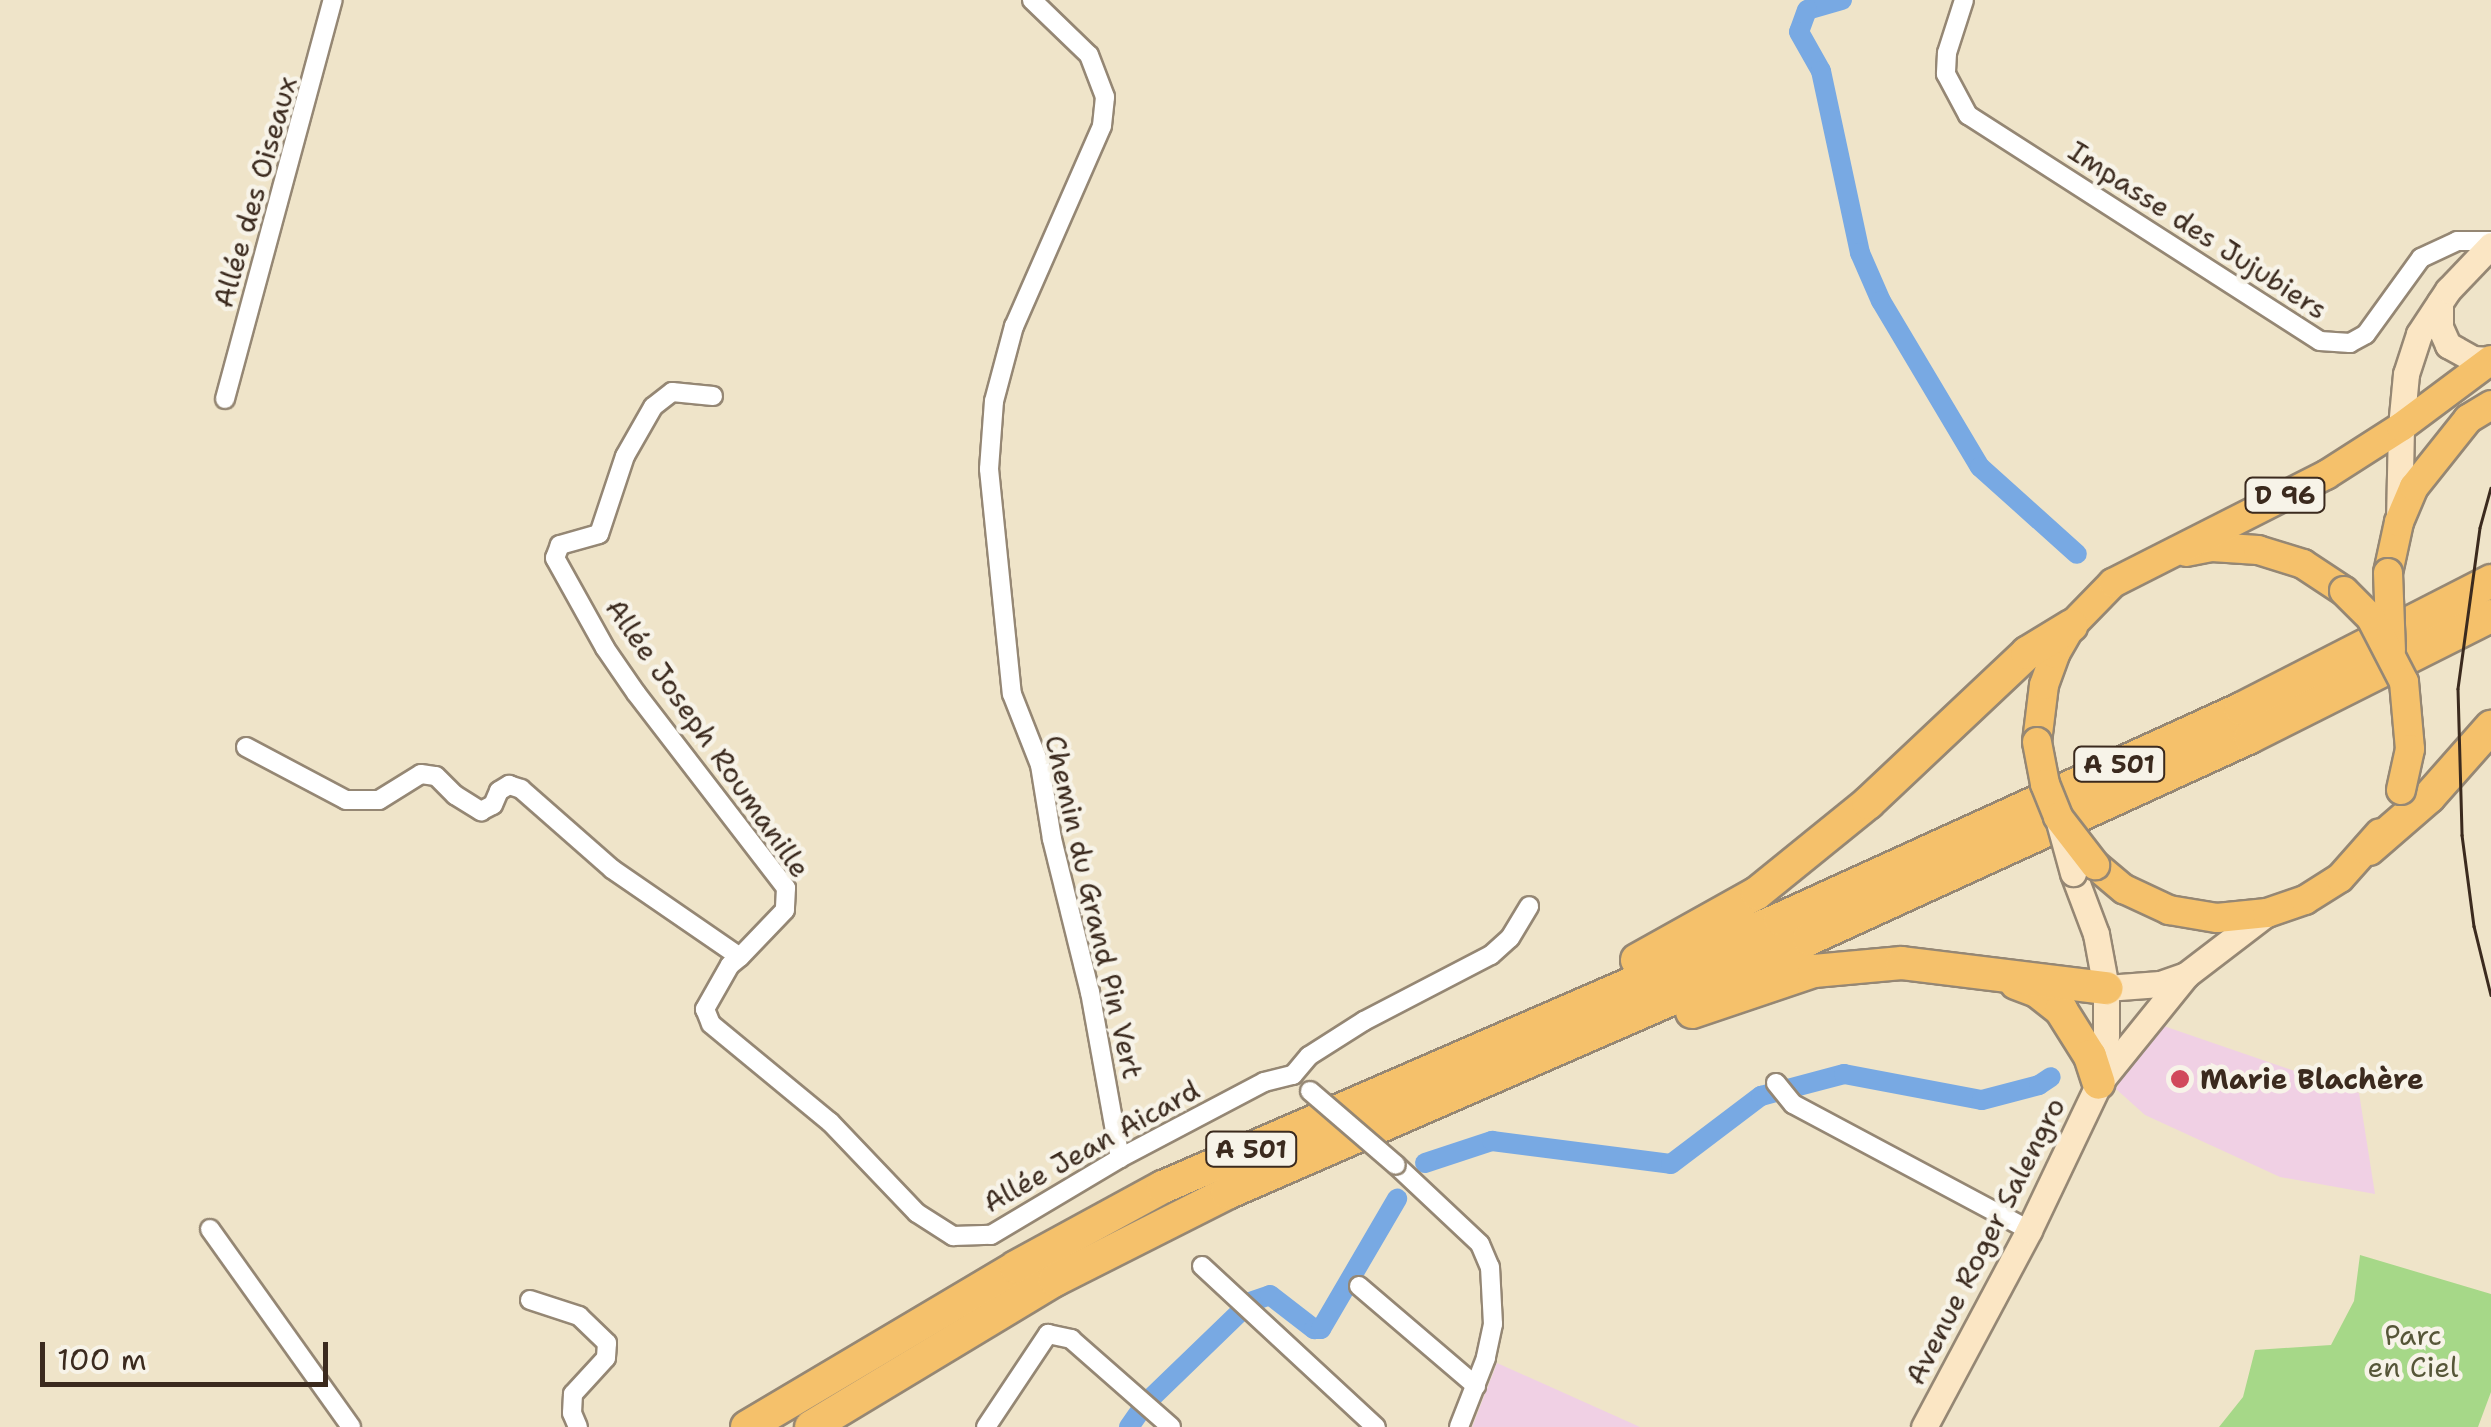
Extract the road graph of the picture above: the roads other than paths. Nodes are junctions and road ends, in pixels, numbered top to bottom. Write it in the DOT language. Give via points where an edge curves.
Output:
graph roads {
  1 [pos="333,0"];
  2 [pos="1032,0"];
  3 [pos="1964,0"];
  4 [pos="2491,243"];
  5 [pos="2440,302"];
  6 [pos="2491,360"];
  7 [pos="713,396"];
  8 [pos="226,399"];
  9 [pos="2491,405"];
  10 [pos="2401,427"];
  11 [pos="2399,522"];
  12 [pos="2165,556"];
  13 [pos="2491,581"];
  14 [pos="2491,616"];
  15 [pos="2071,626"];
  16 [pos="2392,651"];
  17 [pos="2489,729"];
  18 [pos="246,746"];
  19 [pos="2415,794"];
  20 [pos="2370,849"];
  21 [pos="2084,869"];
  22 [pos="1529,906"];
  23 [pos="2267,913"];
  24 [pos="740,957"];
  25 [pos="1988,972"];
  26 [pos="2186,975"];
  27 [pos="2106,988"];
  28 [pos="1293,1075"];
  29 [pos="1418,1075"];
  30 [pos="2099,1082"];
  31 [pos="1780,1090"];
  32 [pos="1323,1150"];
  33 [pos="1120,1158"];
  34 [pos="210,1229"];
  35 [pos="2029,1230"];
  36 [pos="1202,1266"];
  37 [pos="1359,1286"];
  38 [pos="530,1300"];
  39 [pos="1476,1386"];
  40 [pos="351,1427"];
  41 [pos="578,1427"];
  42 [pos="747,1427"];
  43 [pos="812,1427"];
  44 [pos="986,1427"];
  45 [pos="1171,1427"];
  46 [pos="1376,1427"];
  47 [pos="1459,1427"];
  48 [pos="1924,1427"];
  1 -- 8 [label="street, Allée des Oiseaux"];
  2 -- 33 [label="street, Chemin du Grand Pin Vert" via="1089,55 1105,97 1102,126 1014,326 994,401 990,486 1012,694 1040,765"];
  3 -- 4 [label="street, Impasse des Jujubiers" via="1946,74 1968,115 2320,341 2350,343 2366,334 2420,258 2457,241"];
  4 -- 5 [label="main road"];
  5 -- 6 [label="main road" via="2448,345"];
  5 -- 10 [label="main road" via="2418,334"];
  6 -- 10 [label="main road, D 96"];
  7 -- 24 [label="street, Allée Joseph Roumanille" via="672,392 653,407 625,456 599,534 560,545 555,558 636,693 786,888 785,910"];
  9 -- 11 [label="main road" via="2468,419 2435,457"];
  10 -- 11 [label="main road"];
  10 -- 12 [label="main road, D 96" via="2326,475"];
  11 -- 16 [label="main road, bridge" via="2388,573"];
  12 -- 15 [label="main road" via="2113,583"];
  12 -- 16 [label="main road, bridge" via="2212,547 2258,550 2303,564 2344,591"];
  13 -- 29 [label="highway, A 501" via="2152,749 1780,920"];
  14 -- 32 [label="highway, A 501" via="2250,737 1810,939"];
  15 -- 21 [label="main road, bridge" via="2044,685 2037,742 2045,784"];
  15 -- 29 [label="highway" via="2027,654 1868,803 1757,893"];
  16 -- 19 [label="main road, bridge" via="2410,715"];
  17 -- 19 [label="highway"];
  18 -- 24 [label="street" via="346,800 379,800 421,774 436,776 481,810 493,806 509,785 522,788 612,870"];
  19 -- 20 [label="highway"];
  20 -- 23 [label="main road" via="2306,900"];
  21 -- 23 [label="main road" via="2169,910 2218,918"];
  21 -- 27 [label="main road"];
  22 -- 28 [label="street" via="1491,955 1364,1021 1309,1056"];
  23 -- 26 [label="main road"];
  24 -- 33 [label="street, Allée Jean Aicard" via="709,1001 706,1017 830,1122 939,1231 992,1235"];
  25 -- 27 [label="highway"];
  25 -- 30 [label="highway" via="2037,991 2062,1010"];
  25 -- 32 [label="highway" via="1902,963 1814,971"];
  26 -- 27 [label="main road"];
  26 -- 30 [label="main road"];
  27 -- 30 [label="main road"];
  28 -- 33 [label="street, Allée Jean Aicard" via="1264,1082"];
  28 -- 39 [label="street, bridge" via="1480,1244 1490,1267 1493,1324"];
  29 -- 42 [label="highway, A 501" via="1162,1188"];
  30 -- 35 [label="main road, Avenue Roger Salengro"];
  31 -- 35 [label="street"];
  32 -- 43 [label="highway, A 501" via="1054,1280"];
  34 -- 40 [label="street"];
  35 -- 48 [label="main road, Avenue Roger Salengro"];
  36 -- 46 [label="street"];
  37 -- 39 [label="street"];
  38 -- 41 [label="street" via="579,1316 607,1343 606,1358 573,1394"];
  39 -- 47 [label="street"];
  44 -- 45 [label="street" via="1048,1334 1071,1339"];
}
